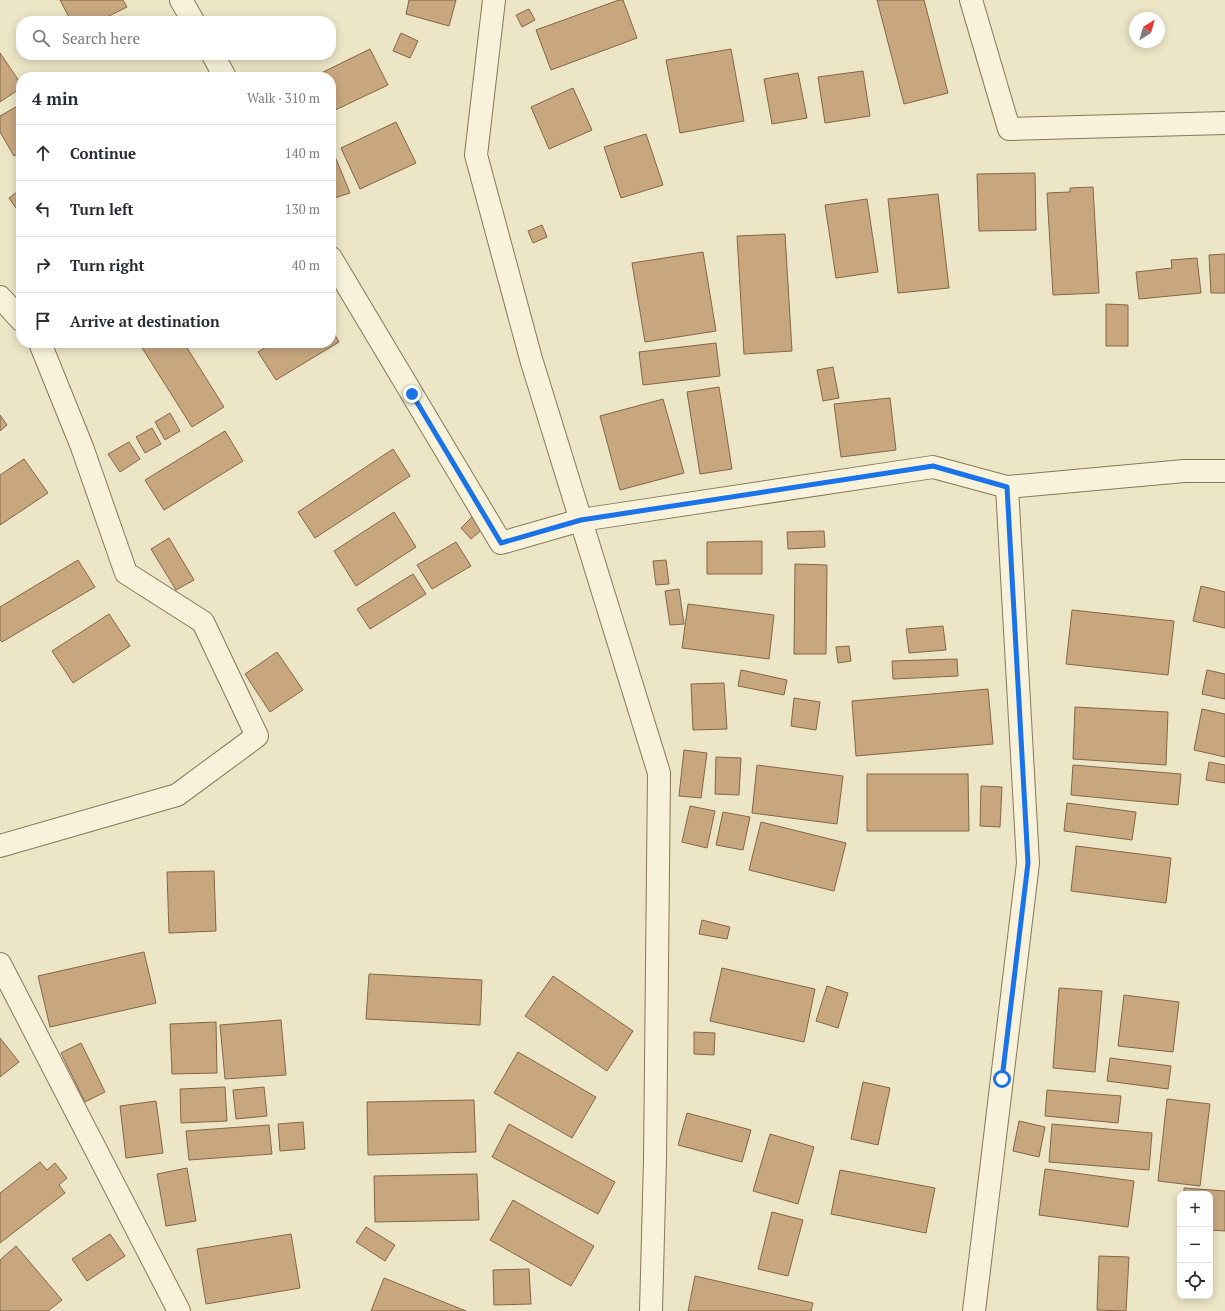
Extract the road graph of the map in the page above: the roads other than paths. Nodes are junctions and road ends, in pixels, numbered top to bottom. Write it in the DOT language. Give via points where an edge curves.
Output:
graph roads {
  1 [pos="181,0"];
  2 [pos="494,0"];
  3 [pos="971,0"];
  4 [pos="190,16"];
  5 [pos="216,60"];
  6 [pos="223,72"];
  7 [pos="1225,123"];
  8 [pos="336,266"];
  9 [pos="0,297"];
  10 [pos="16,315"];
  11 [pos="42,348"];
  12 [pos="1225,471"];
  13 [pos="1007,487"];
  14 [pos="581,520"];
  15 [pos="0,846"];
  16 [pos="0,965"];
  17 [pos="179,1311"];
  18 [pos="651,1311"];
  19 [pos="974,1311"];
  1 -- 4 [label="street"];
  2 -- 14 [label="street" via="476,155 532,359"];
  3 -- 7 [label="street" via="1009,129"];
  5 -- 6 [label="street"];
  8 -- 14 [label="street" via="501,543"];
  9 -- 10 [label="street"];
  11 -- 15 [label="street" via="82,447 126,573 204,622 257,736 177,795"];
  12 -- 13 [label="street" via="1184,471"];
  13 -- 14 [label="street" via="933,466"];
  13 -- 19 [label="street" via="1028,863"];
  14 -- 18 [label="street" via="659,773 656,1160"];
  16 -- 17 [label="street"];
}
